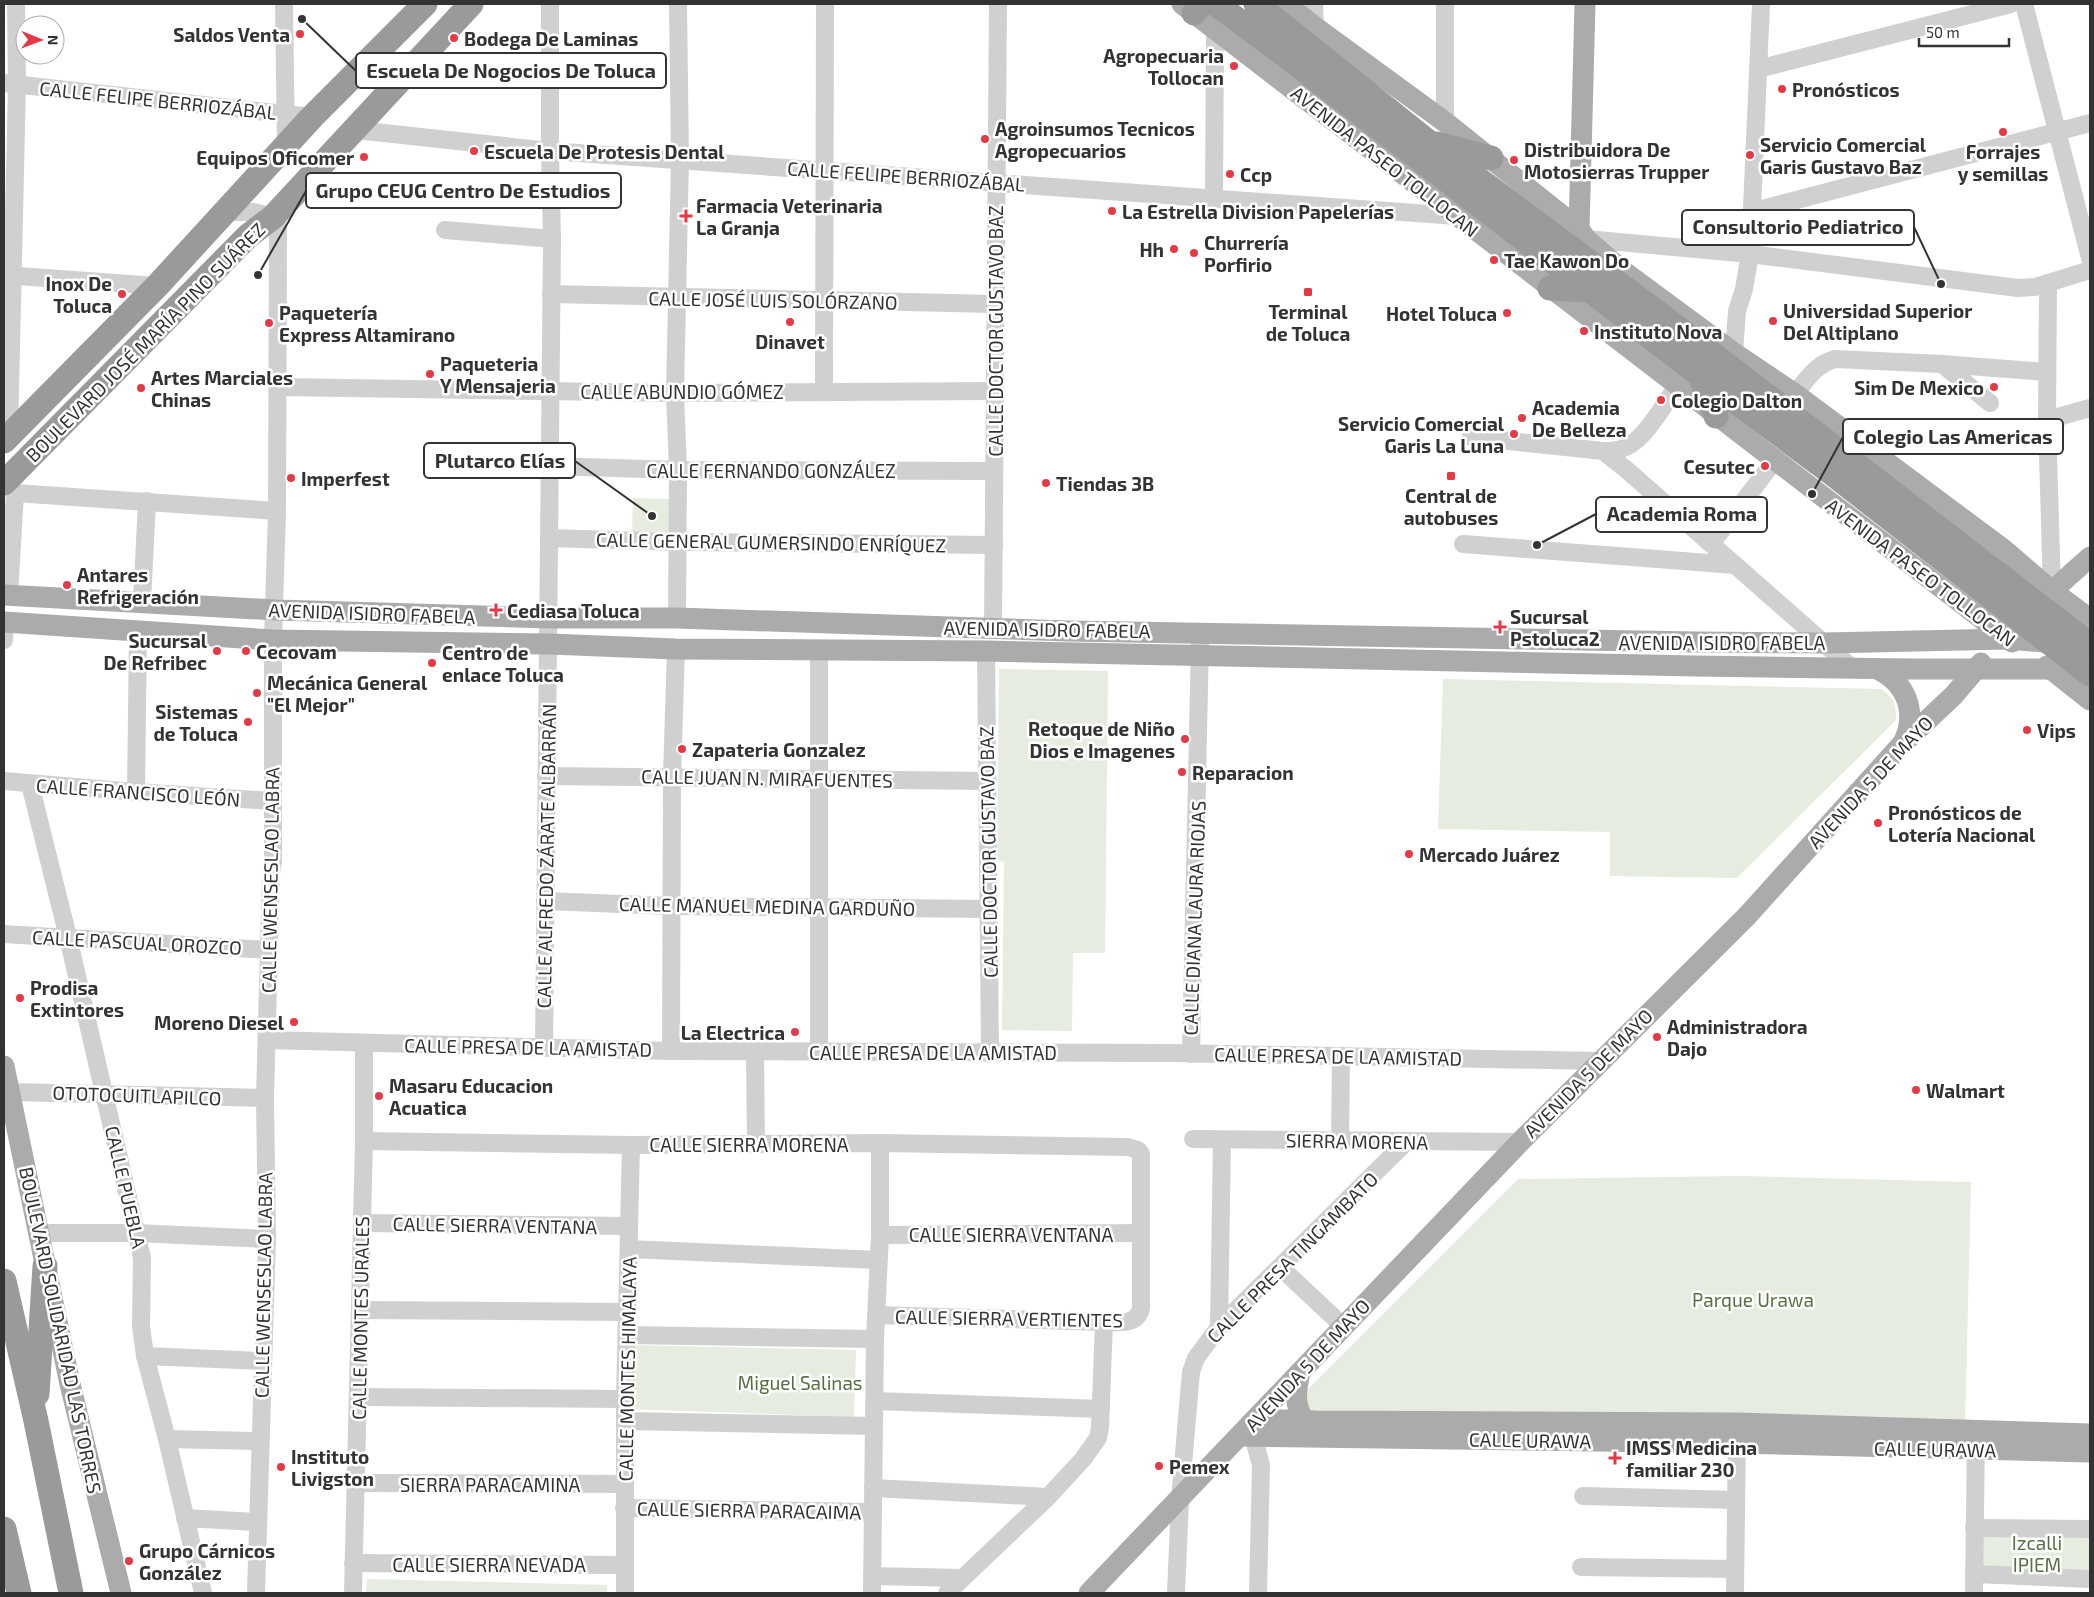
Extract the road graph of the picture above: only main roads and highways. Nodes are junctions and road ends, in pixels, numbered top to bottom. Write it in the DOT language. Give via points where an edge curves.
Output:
graph roads {
  1 [pos="425,4"];
  2 [pos="471,4"];
  3 [pos="1256,4"];
  4 [pos="1286,4"];
  5 [pos="1573,4"];
  6 [pos="1585,4"];
  7 [pos="1198,6"];
  8 [pos="1427,142"];
  9 [pos="1491,158"];
  10 [pos="1579,231"];
  11 [pos="1597,282"];
  12 [pos="1550,288"];
  13 [pos="1675,309"];
  14 [pos="1698,343"];
  15 [pos="1700,375"];
  16 [pos="1716,416"];
  17 [pos="6,438"];
  18 [pos="1833,461"];
  19 [pos="9,488"];
  20 [pos="2002,550"];
  21 [pos="2090,557"];
  22 [pos="2052,591"];
  23 [pos="6,595"];
  24 [pos="1965,607"];
  25 [pos="2090,619"];
  26 [pos="4,628"];
  27 [pos="1120,632"];
  28 [pos="2008,639"];
  29 [pos="1983,640"];
  30 [pos="1656,642"];
  31 [pos="1697,642"];
  32 [pos="2090,646"];
  33 [pos="1103,654"];
  34 [pos="1656,665"];
  35 [pos="1695,666"];
  36 [pos="1877,668"];
  37 [pos="2050,668"];
  38 [pos="2090,669"];
  39 [pos="1974,670"];
  40 [pos="2090,674"];
  41 [pos="2090,700"];
  42 [pos="1903,743"];
  43 [pos="4,1066"];
  44 [pos="45,1266"];
  45 [pos="4,1281"];
  46 [pos="1300,1372"];
  47 [pos="36,1421"];
  48 [pos="1305,1421"];
  49 [pos="1250,1430"];
  50 [pos="1504,1431"];
  51 [pos="2090,1434"];
  52 [pos="1976,1441"];
  53 [pos="2090,1452"];
  54 [pos="4,1529"];
  55 [pos="19,1593"];
  56 [pos="71,1593"];
  57 [pos="121,1593"];
  58 [pos="1089,1593"];
  1 -- 17 [label="highway, BOULEVARD JOSÉ MARÍA PINO SUÁREZ" via="312,117 157,286"];
  2 -- 19 [label="highway, BOULEVARD JOSÉ MARÍA PINO SUÁREZ" via="273,217 248,236"];
  3 -- 8 [label="highway, AVENIDA PASEO TOLLOCAN"];
  4 -- 9 [label="main road"];
  5 -- 10 [label="main road"];
  6 -- 10 [label="main road"];
  7 -- 11 [label="highway, AVENIDA PASEO TOLLOCAN" via="1282,52"];
  7 -- 12 [label="main road, AVENIDA PASEO TOLLOCAN" via="1215,30"];
  8 -- 9 [label="highway"];
  8 -- 11 [label="highway, AVENIDA PASEO TOLLOCAN"];
  9 -- 10 [label="main road"];
  10 -- 11 [label="highway"];
  10 -- 13 [label="main road" via="1623,271"];
  11 -- 12 [label="highway"];
  11 -- 14 [label="highway, AVENIDA PASEO TOLLOCAN"];
  11 -- 15 [label="highway, AVENIDA PASEO TOLLOCAN"];
  12 -- 16 [label="main road, AVENIDA PASEO TOLLOCAN"];
  13 -- 14 [label="highway"];
  13 -- 20 [label="main road" via="1795,394"];
  14 -- 18 [label="highway, AVENIDA PASEO TOLLOCAN"];
  15 -- 16 [label="highway"];
  15 -- 18 [label="highway, AVENIDA PASEO TOLLOCAN"];
  16 -- 24 [label="main road, AVENIDA PASEO TOLLOCAN"];
  18 -- 32 [label="highway, AVENIDA PASEO TOLLOCAN, bridge"];
  18 -- 40 [label="highway, AVENIDA PASEO TOLLOCAN, bridge"];
  20 -- 22 [label="main road"];
  20 -- 24 [label="main road" via="2007,572 2002,587 1984,602"];
  21 -- 22 [label="main road, AVENIDA 5 DE MAYO"];
  22 -- 25 [label="main road"];
  22 -- 28 [label="main road, AVENIDA 5 DE MAYO"];
  23 -- 27 [label="main road, AVENIDA ISIDRO FABELA" via="276,610"];
  24 -- 28 [label="main road, AVENIDA PASEO TOLLOCAN"];
  24 -- 29 [label="main road" via="1979,625"];
  26 -- 33 [label="main road, AVENIDA ISIDRO FABELA" via="273,640"];
  27 -- 30 [label="main road, AVENIDA ISIDRO FABELA"];
  27 -- 33 [label="main road" via="1111,636 1110,651"];
  28 -- 29 [label="main road, AVENIDA ISIDRO FABELA"];
  28 -- 32 [label="main road, AVENIDA ISIDRO FABELA"];
  28 -- 37 [label="main road, AVENIDA PASEO TOLLOCAN"];
  28 -- 39 [label="main road, AVENIDA 5 DE MAYO"];
  29 -- 31 [label="main road, AVENIDA ISIDRO FABELA"];
  29 -- 39 [label="main road"];
  30 -- 31 [label="main road, AVENIDA ISIDRO FABELA"];
  30 -- 34 [label="main road" via="1662,654"];
  31 -- 35 [label="main road" via="1688,651 1689,660"];
  33 -- 34 [label="main road, AVENIDA ISIDRO FABELA"];
  34 -- 35 [label="main road, AVENIDA ISIDRO FABELA"];
  35 -- 36 [label="main road, AVENIDA ISIDRO FABELA"];
  36 -- 39 [label="main road, AVENIDA ISIDRO FABELA"];
  36 -- 42 [label="main road" via="1897,682 1909,705 1910,725"];
  37 -- 38 [label="main road, AVENIDA ISIDRO FABELA"];
  37 -- 39 [label="main road, AVENIDA ISIDRO FABELA"];
  37 -- 41 [label="main road, AVENIDA PASEO TOLLOCAN"];
  39 -- 42 [label="main road, AVENIDA 5 DE MAYO" via="1954,695"];
  42 -- 46 [label="main road, AVENIDA 5 DE MAYO" via="1734,929 1520,1142"];
  43 -- 44 [label="main road, BOULEVARD SOLIDARIDAD LAS TORRES"];
  44 -- 47 [label="highway"];
  44 -- 57 [label="main road, BOULEVARD SOLIDARIDAD LAS TORRES"];
  45 -- 47 [label="highway"];
  46 -- 48 [label="main road" via="1296,1399"];
  46 -- 49 [label="main road, AVENIDA 5 DE MAYO"];
  47 -- 56 [label="highway"];
  48 -- 49 [label="main road, CALLE URAWA"];
  48 -- 50 [label="main road, CALLE URAWA"];
  49 -- 50 [label="main road, CALLE URAWA" via="1286,1436"];
  49 -- 58 [label="main road, AVENIDA 5 DE MAYO"];
  50 -- 52 [label="main road, CALLE URAWA" via="1737,1433"];
  51 -- 52 [label="main road, CALLE URAWA"];
  52 -- 53 [label="main road, CALLE URAWA"];
  54 -- 55 [label="highway"];
}
